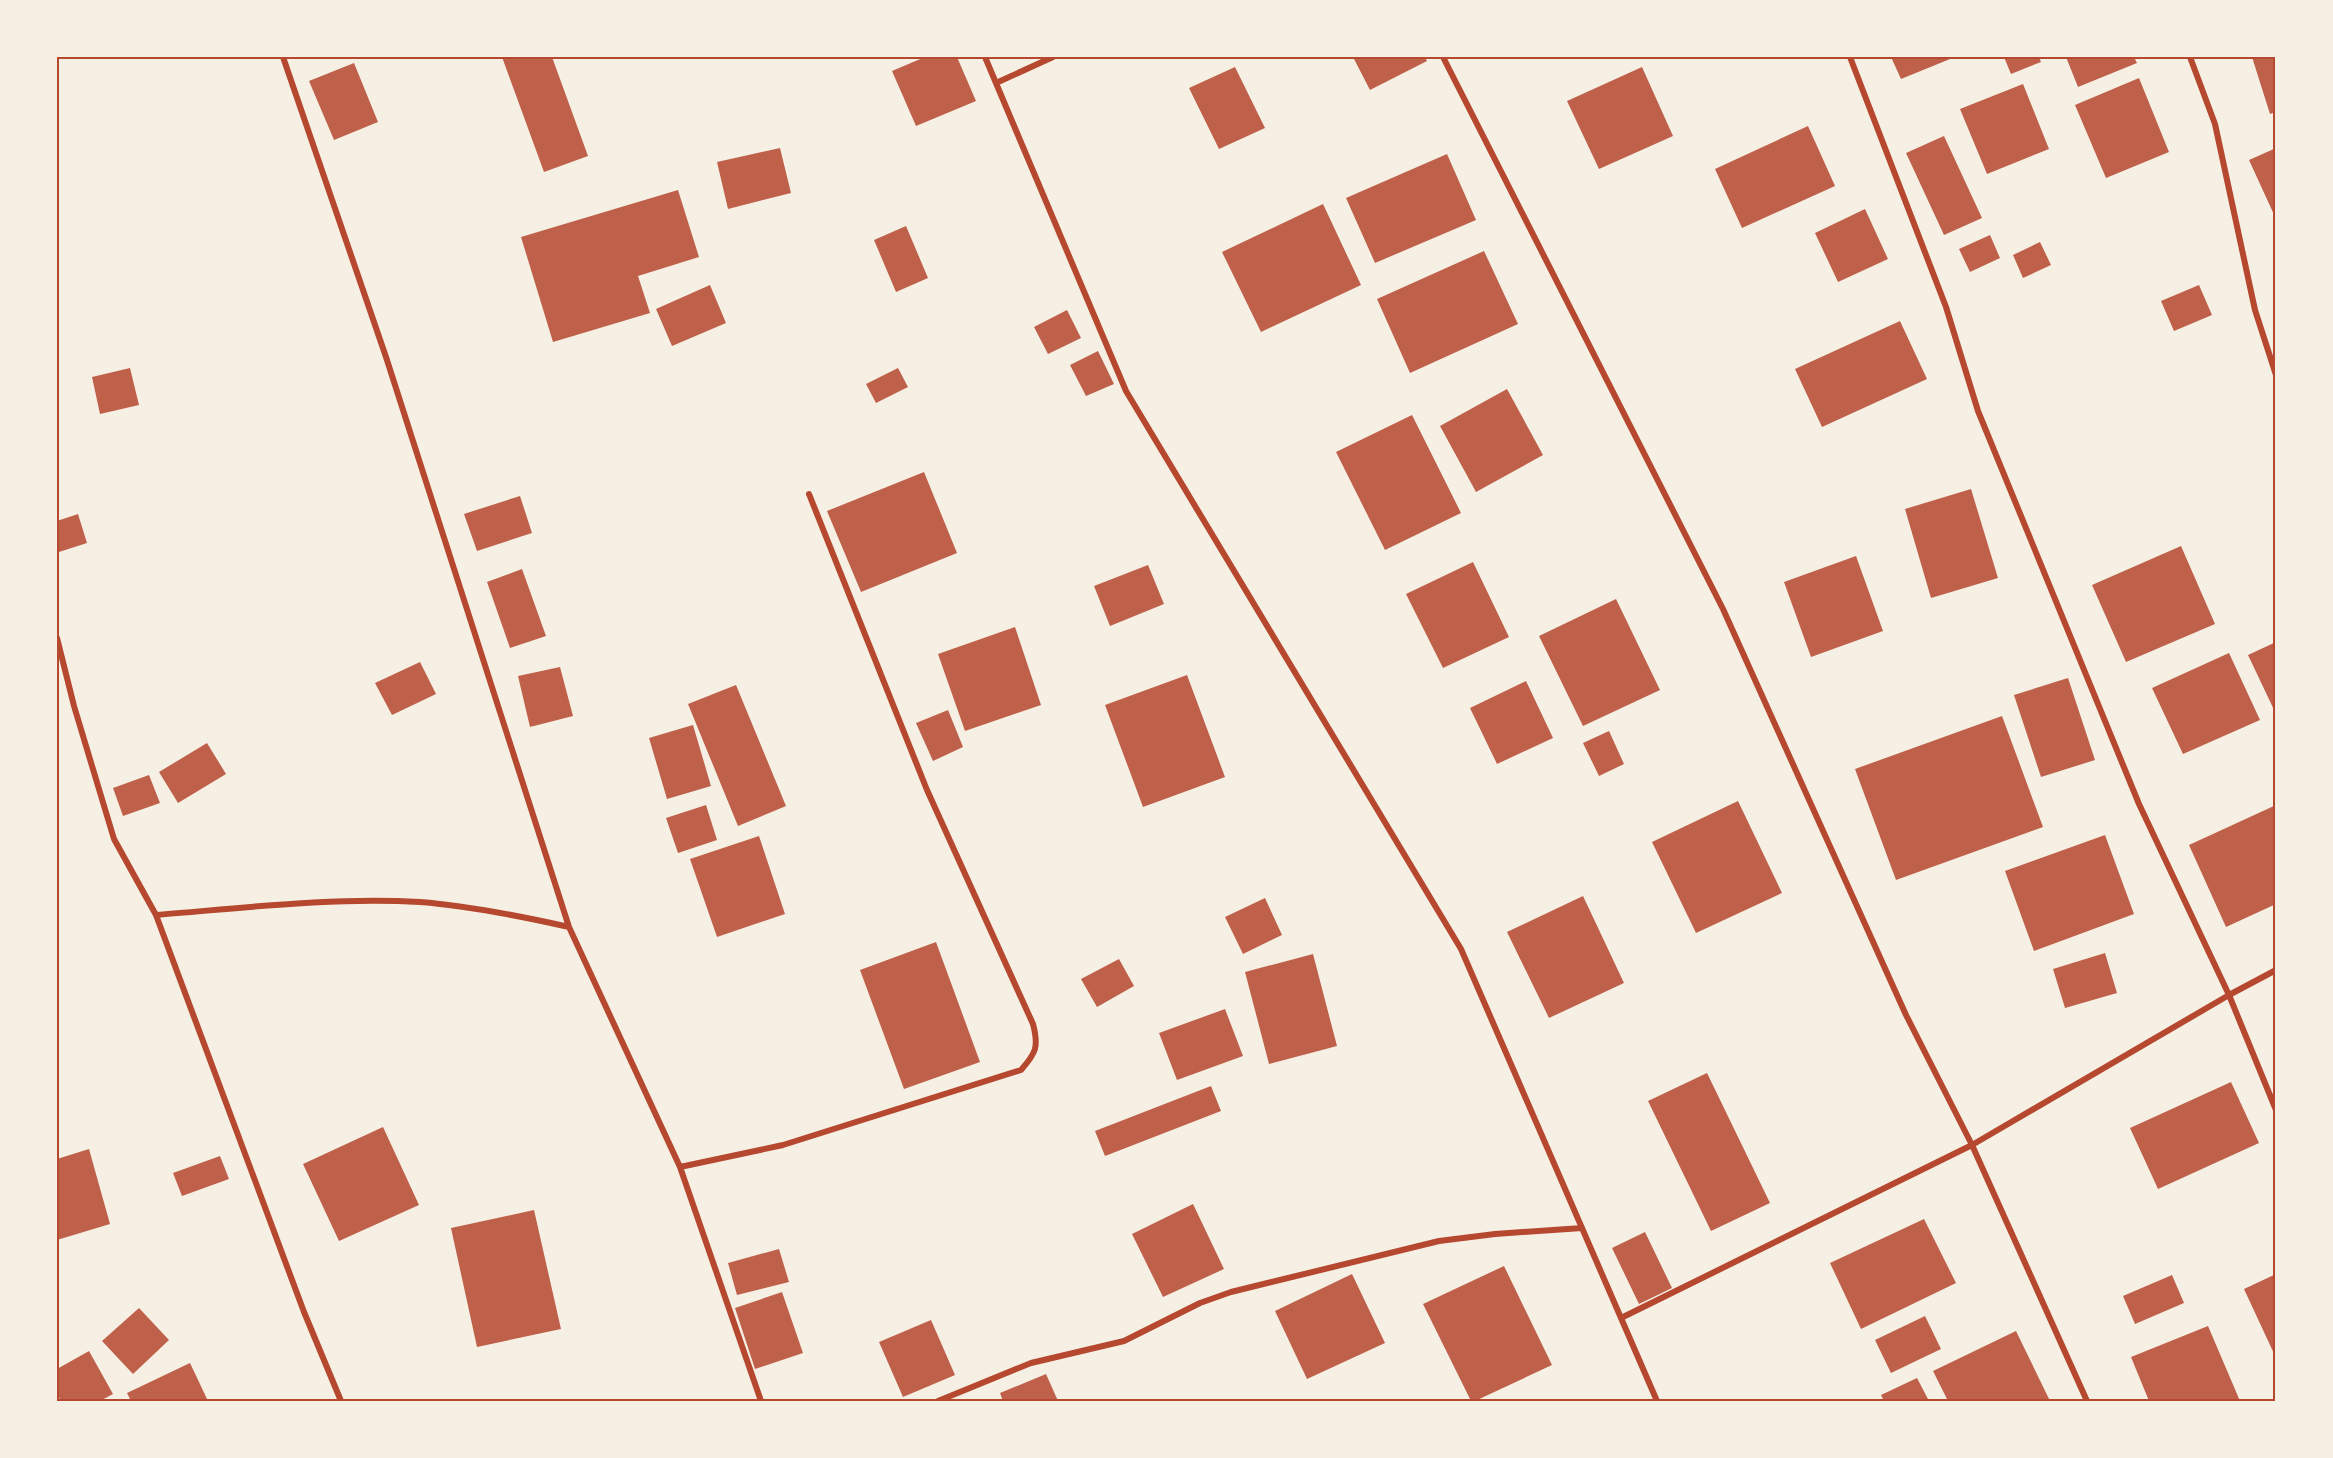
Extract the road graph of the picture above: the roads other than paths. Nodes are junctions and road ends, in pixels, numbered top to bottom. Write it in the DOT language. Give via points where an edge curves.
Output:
graph roads {
  1 [pos="283,57"];
  2 [pos="985,57"];
  3 [pos="1053,57"];
  4 [pos="1443,57"];
  5 [pos="1850,57"];
  6 [pos="2190,57"];
  7 [pos="996,83"];
  8 [pos="2276,375"];
  9 [pos="809,494"];
  10 [pos="57,638"];
  11 [pos="156,915"];
  12 [pos="569,927"];
  13 [pos="2276,970"];
  14 [pos="2229,995"];
  15 [pos="2276,1110"];
  16 [pos="1972,1145"];
  17 [pos="680,1167"];
  18 [pos="1582,1228"];
  19 [pos="1621,1318"];
  20 [pos="341,1401"];
  21 [pos="761,1401"];
  22 [pos="938,1401"];
  23 [pos="1657,1401"];
  24 [pos="2088,1401"];
  1 -- 12 [label="street" via="389,368"];
  2 -- 7 [label="street"];
  3 -- 7 [label="street"];
  4 -- 16 [label="street" via="1723,609 1906,1015"];
  5 -- 14 [label="street" via="1946,307 1978,411 2139,804"];
  6 -- 8 [label="street" via="2215,124 2255,310"];
  7 -- 18 [label="street" via="1125,391 1461,949"];
  9 -- 17 [label="street" via="927,790 1033,1024 1037,1041 1033,1056 1021,1071 783,1145"];
  10 -- 11 [label="street" via="114,839"];
  11 -- 12 [label="street" via="343,901 421,902 505,913"];
  11 -- 20 [label="street"];
  12 -- 17 [label="street"];
  13 -- 14 [label="street"];
  14 -- 15 [label="street"];
  14 -- 16 [label="street"];
  16 -- 19 [label="street"];
  16 -- 24 [label="street"];
  17 -- 21 [label="street"];
  18 -- 19 [label="street"];
  18 -- 22 [label="street" via="1439,1242 1231,1292 1124,1341 1031,1363"];
  19 -- 23 [label="street"];
}
